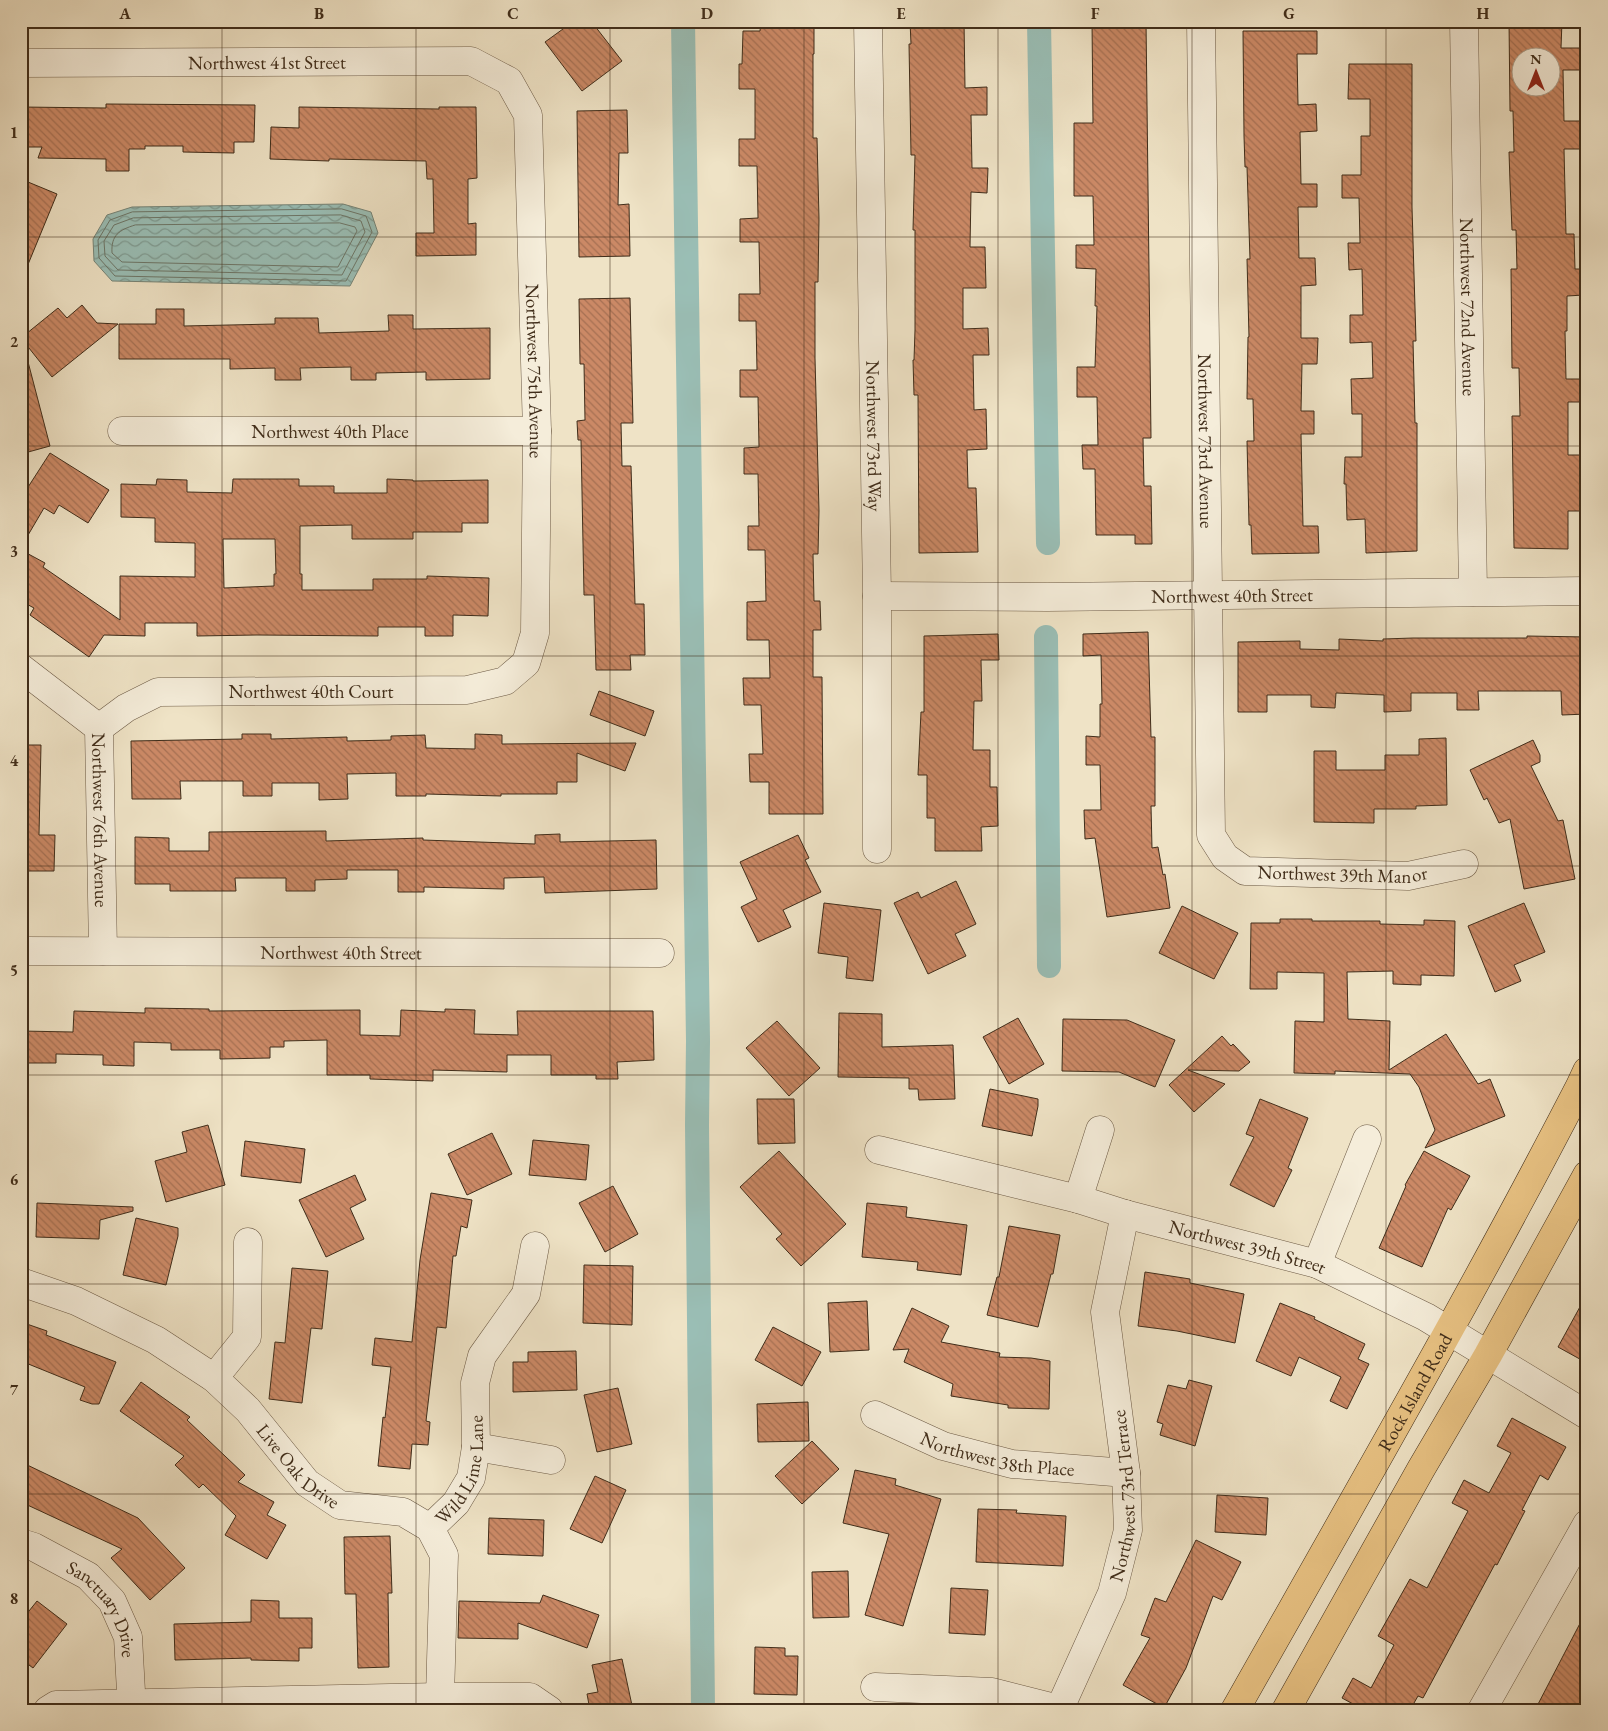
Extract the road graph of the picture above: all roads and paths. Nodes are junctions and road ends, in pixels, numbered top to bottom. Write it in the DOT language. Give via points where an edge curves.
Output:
graph roads {
  1 [pos="868,21"];
  2 [pos="1201,21"];
  3 [pos="1464,21"];
  4 [pos="21,63"];
  5 [pos="509,81"];
  6 [pos="122,431"];
  7 [pos="537,431"];
  8 [pos="1587,590"];
  9 [pos="1473,592"];
  10 [pos="877,596"];
  11 [pos="1207,596"];
  12 [pos="526,663"];
  13 [pos="21,668"];
  14 [pos="99,728"];
  15 [pos="877,850"];
  16 [pos="1225,856"];
  17 [pos="1464,864"];
  18 [pos="21,951"];
  19 [pos="103,951"];
  20 [pos="660,953"];
  21 [pos="1587,1071"];
  22 [pos="1100,1130"];
  23 [pos="1367,1139"];
  24 [pos="879,1150"];
  25 [pos="1587,1176"];
  26 [pos="1078,1199"];
  27 [pos="1125,1214"];
  28 [pos="248,1242"];
  29 [pos="536,1246"];
  30 [pos="1317,1264"];
  31 [pos="21,1282"];
  32 [pos="1449,1331"];
  33 [pos="1488,1355"];
  34 [pos="214,1378"];
  35 [pos="875,1415"];
  36 [pos="1587,1415"];
  37 [pos="476,1447"];
  38 [pos="550,1460"];
  39 [pos="1126,1473"];
  40 [pos="1587,1524"];
  41 [pos="430,1528"];
  42 [pos="21,1543"];
  43 [pos="875,1687"];
  44 [pos="440,1697"];
  45 [pos="132,1706"];
  46 [pos="1062,1709"];
  47 [pos="48,1710"];
  48 [pos="549,1710"];
  49 [pos="1235,1710"];
  50 [pos="1286,1710"];
  51 [pos="1482,1710"];
  1 -- 10 [label="street, Northwest 73rd Way"];
  2 -- 11 [label="street, Northwest 73rd Avenue"];
  3 -- 9 [label="street, Northwest 72nd Avenue"];
  4 -- 5 [label="street, Northwest 41st Street" via="471,61"];
  5 -- 7 [label="street, Northwest 75th Avenue" via="528,115"];
  6 -- 7 [label="street, Northwest 40th Place"];
  7 -- 12 [label="street, Northwest 75th Avenue" via="536,633"];
  8 -- 9 [label="street, Northwest 40th Street"];
  9 -- 11 [label="street, Northwest 40th Street"];
  10 -- 11 [label="street, Northwest 40th Street"];
  10 -- 15 [label="street, Northwest 73rd Way"];
  11 -- 16 [label="street, Northwest 73rd Avenue" via="1211,835"];
  12 -- 14 [label="street, Northwest 40th Court" via="505,681 467,690 158,692 126,708"];
  13 -- 14 [label="street, Northwest 76th Avenue"];
  14 -- 19 [label="street, Northwest 76th Avenue"];
  16 -- 17 [label="street, Northwest 39th Manor" via="1245,871 1408,876"];
  18 -- 19 [label="street, Northwest 40th Street"];
  19 -- 20 [label="street, Northwest 40th Street"];
  21 -- 32 [label="main road, Rock Island Road" via="1532,1180"];
  22 -- 26 [label="street"];
  23 -- 30 [label="street"];
  24 -- 26 [label="street, Northwest 39th Street"];
  25 -- 33 [label="main road"];
  26 -- 27 [label="street, Northwest 39th Street"];
  27 -- 30 [label="street, Northwest 39th Street"];
  27 -- 39 [label="street, Northwest 73rd Terrace" via="1105,1312"];
  28 -- 34 [label="street" via="246,1337"];
  29 -- 37 [label="street, Wild Lime Lane" via="526,1294 482,1356 474,1383"];
  30 -- 32 [label="street, Northwest 39th Street"];
  31 -- 34 [label="street, Live Oak Drive" via="76,1301 156,1340"];
  32 -- 33 [label="street, Northwest 39th Street"];
  32 -- 49 [label="main road, Rock Island Road"];
  33 -- 36 [label="street, Northwest 39th Street"];
  33 -- 50 [label="main road"];
  34 -- 41 [label="street, Live Oak Drive" via="248,1410 308,1483 340,1504 402,1512"];
  35 -- 39 [label="street, Northwest 38th Place" via="943,1446 1012,1464"];
  37 -- 38 [label="street"];
  37 -- 41 [label="street, Wild Lime Lane" via="471,1478 456,1503"];
  39 -- 46 [label="street, Northwest 73rd Terrace" via="1128,1530 1112,1592"];
  40 -- 51 [label="street"];
  41 -- 44 [label="street, Wild Lime Lane" via="444,1555"];
  42 -- 45 [label="street, Sanctuary Drive" via="88,1576 112,1601 128,1637"];
  43 -- 46 [label="street" via="992,1692"];
  44 -- 45 [label="street"];
  44 -- 48 [label="street" via="530,1697"];
  45 -- 47 [label="street" via="56,1705"];
}
